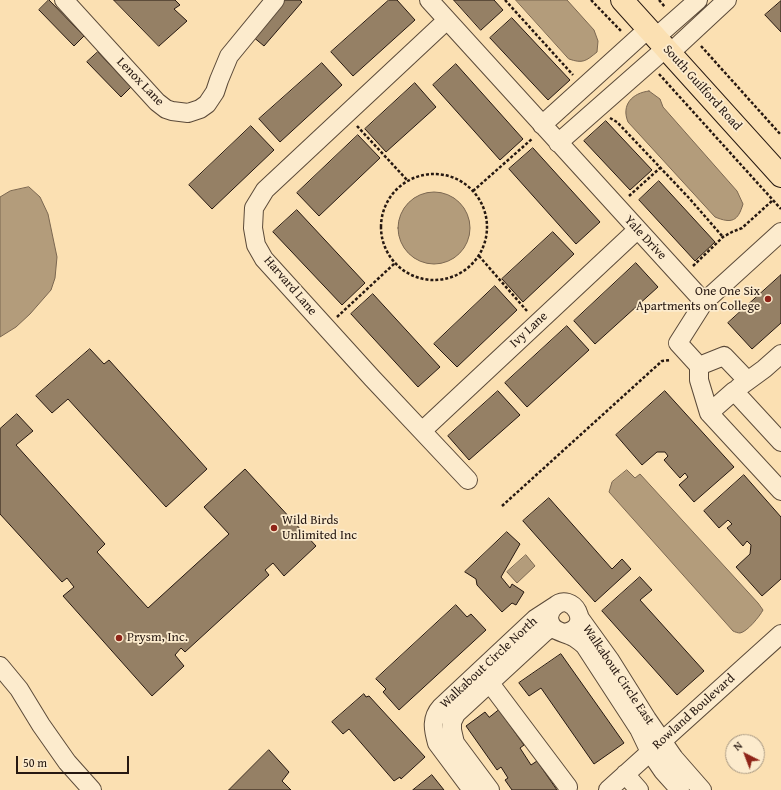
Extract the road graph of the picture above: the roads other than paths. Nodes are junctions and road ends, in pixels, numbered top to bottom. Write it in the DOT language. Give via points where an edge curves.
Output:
graph roads {
  1 [pos="64,0"];
  2 [pos="275,0"];
  3 [pos="429,0"];
  4 [pos="622,0"];
  5 [pos="698,0"];
  6 [pos="727,0"];
  7 [pos="447,20"];
  8 [pos="660,42"];
  9 [pos="540,130"];
  10 [pos="558,143"];
  11 [pos="781,176"];
  12 [pos="637,230"];
  13 [pos="781,232"];
  14 [pos="704,302"];
  15 [pos="781,354"];
  16 [pos="699,366"];
  17 [pos="741,385"];
  18 [pos="709,413"];
  19 [pos="422,431"];
  20 [pos="781,442"];
  21 [pos="468,480"];
  22 [pos="781,491"];
  23 [pos="555,606"];
  24 [pos="579,617"];
  25 [pos="558,630"];
  26 [pos="781,634"];
  27 [pos="0,666"];
  28 [pos="485,676"];
  29 [pos="443,728"];
  30 [pos="656,746"];
  31 [pos="625,774"];
  32 [pos="568,787"];
  33 [pos="92,790"];
  34 [pos="472,790"];
  35 [pos="490,790"];
  36 [pos="608,790"];
  37 [pos="639,790"];
  38 [pos="680,790"];
  39 [pos="702,790"];
  1 -- 2 [label="street, Lenox Lane" via="157,102 166,109 188,113 200,109 212,98 229,56"];
  3 -- 7 [label="street, Yale Drive"];
  4 -- 8 [label="main road, South Guilford Road"];
  5 -- 8 [label="street"];
  6 -- 8 [label="street"];
  7 -- 9 [label="street, Yale Drive"];
  7 -- 19 [label="street, Harvard Lane" via="265,190 254,208 254,234 264,259"];
  8 -- 9 [label="street"];
  8 -- 10 [label="street"];
  8 -- 11 [label="main road, South Guilford Road"];
  9 -- 10 [label="street, Yale Drive"];
  10 -- 12 [label="street, Yale Drive"];
  12 -- 14 [label="street, Yale Drive"];
  12 -- 19 [label="street, Ivy Lane"];
  13 -- 14 [label="street"];
  14 -- 16 [label="street" via="678,343"];
  15 -- 17 [label="street"];
  16 -- 17 [label="street" via="724,356"];
  16 -- 18 [label="street" via="699,380"];
  17 -- 18 [label="street"];
  17 -- 20 [label="street"];
  18 -- 22 [label="street"];
  19 -- 21 [label="street, Harvard Lane"];
  23 -- 24 [label="street" via="564,603 572,605"];
  23 -- 25 [label="street" via="549,619"];
  23 -- 28 [label="street, Walkabout Circle North" via="535,619"];
  24 -- 25 [label="street" via="577,626 569,632"];
  24 -- 30 [label="street, Walkabout Circle East" via="610,660"];
  25 -- 28 [label="street, Walkabout Circle North" via="545,632"];
  25 -- 30 [label="street, Walkabout Circle East" via="585,646 639,728"];
  26 -- 30 [label="street, Rowland Boulevard"];
  27 -- 33 [label="street" via="19,689 67,762"];
  28 -- 29 [label="street, Walkabout Circle North" via="452,722"];
  28 -- 32 [label="street"];
  29 -- 34 [label="street" via="437,743"];
  29 -- 35 [label="street"];
  30 -- 31 [label="street, Rowland Boulevard"];
  30 -- 38 [label="street, Walkabout Circle East" via="663,771"];
  30 -- 39 [label="street, Walkabout Circle East" via="674,758"];
  31 -- 36 [label="street, Rowland Boulevard"];
  31 -- 37 [label="street"];
}
